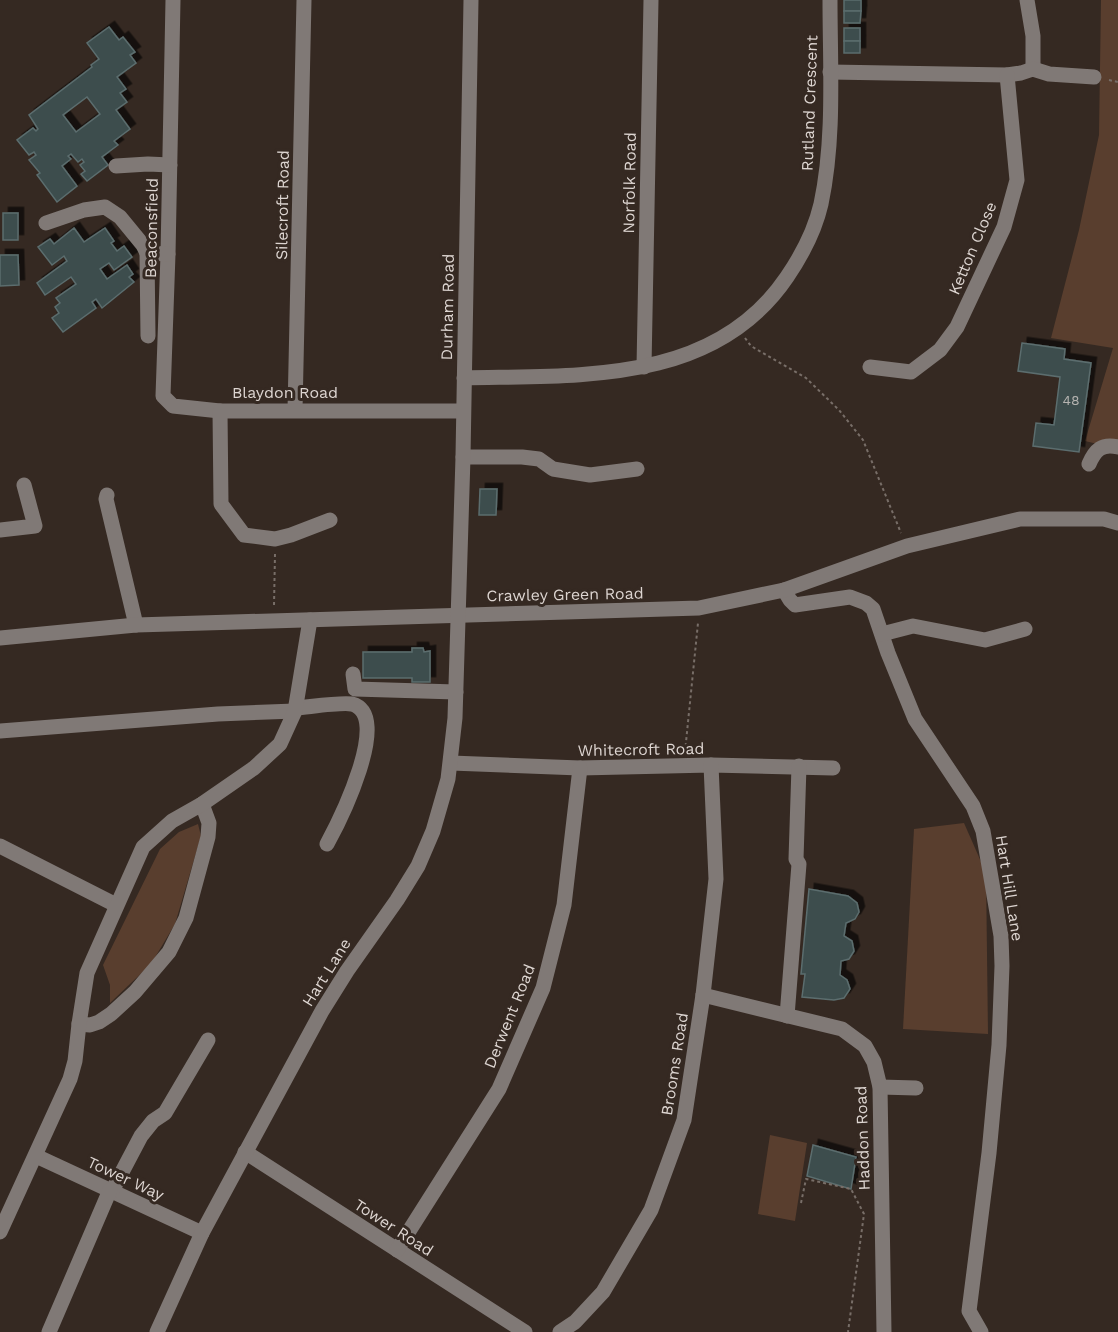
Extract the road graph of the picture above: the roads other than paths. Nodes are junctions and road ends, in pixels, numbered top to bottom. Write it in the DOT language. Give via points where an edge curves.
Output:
graph roads {
  1 [pos="173,0"];
  2 [pos="304,0"];
  3 [pos="471,0"];
  4 [pos="651,0"];
  5 [pos="830,0"];
  6 [pos="1027,0"];
  7 [pos="1033,69"];
  8 [pos="830,72"];
  9 [pos="1007,75"];
  10 [pos="1094,77"];
  11 [pos="170,165"];
  12 [pos="116,166"];
  13 [pos="46,223"];
  14 [pos="147,253"];
  15 [pos="168,254"];
  16 [pos="148,336"];
  17 [pos="644,367"];
  18 [pos="870,367"];
  19 [pos="464,378"];
  20 [pos="295,410"];
  21 [pos="220,411"];
  22 [pos="463,411"];
  23 [pos="1118,447"];
  24 [pos="463,457"];
  25 [pos="1089,465"];
  26 [pos="637,470"];
  27 [pos="24,485"];
  28 [pos="107,495"];
  29 [pos="330,520"];
  30 [pos="1118,523"];
  31 [pos="0,530"];
  32 [pos="784,590"];
  33 [pos="458,614"];
  34 [pos="310,620"];
  35 [pos="136,625"];
  36 [pos="1025,629"];
  37 [pos="882,634"];
  38 [pos="0,638"];
  39 [pos="353,674"];
  40 [pos="456,692"];
  41 [pos="296,709"];
  42 [pos="0,731"];
  43 [pos="451,763"];
  44 [pos="711,765"];
  45 [pos="799,766"];
  46 [pos="580,768"];
  47 [pos="833,768"];
  48 [pos="202,804"];
  49 [pos="327,844"];
  50 [pos="0,846"];
  51 [pos="116,905"];
  52 [pos="703,995"];
  53 [pos="787,1016"];
  54 [pos="79,1024"];
  55 [pos="208,1040"];
  56 [pos="880,1087"];
  57 [pos="916,1088"];
  58 [pos="244,1152"];
  59 [pos="36,1155"];
  60 [pos="111,1191"];
  61 [pos="0,1232"];
  62 [pos="202,1233"];
  63 [pos="397,1250"];
  64 [pos="49,1332"];
  65 [pos="157,1332"];
  66 [pos="525,1332"];
  67 [pos="560,1332"];
  68 [pos="884,1332"];
  69 [pos="981,1332"];
  1 -- 11 [label="street, Beaconsfield"];
  2 -- 20 [label="street, Silecroft Road"];
  3 -- 19 [label="street, Durham Road"];
  4 -- 17 [label="street, Norfolk Road"];
  5 -- 8 [label="street, Rutland Crescent"];
  6 -- 7 [label="street"];
  7 -- 9 [label="street"];
  7 -- 10 [label="street" via="1048,74"];
  8 -- 9 [label="street"];
  8 -- 17 [label="street, Rutland Crescent" via="828,155 821,205 803,253 776,293 738,329 691,354"];
  9 -- 18 [label="street, Ketton Close" via="1017,180 1004,227 957,327 940,350 910,372"];
  11 -- 12 [label="street"];
  11 -- 15 [label="street, Beaconsfield"];
  13 -- 14 [label="street" via="105,207 120,217"];
  14 -- 15 [label="street"];
  14 -- 16 [label="street"];
  15 -- 21 [label="street, Beaconsfield" via="163,396 173,406"];
  17 -- 19 [label="street, Rutland Crescent" via="593,375"];
  19 -- 22 [label="street, Durham Road"];
  20 -- 21 [label="street, Blaydon Road"];
  20 -- 22 [label="street, Blaydon Road"];
  21 -- 29 [label="street, Blaydon Road" via="221,504 244,535 275,539"];
  22 -- 24 [label="street, Durham Road"];
  23 -- 25 [label="street" via="1100,447"];
  24 -- 26 [label="street" via="539,459 553,469 590,475"];
  24 -- 33 [label="street, Durham Road"];
  27 -- 31 [label="street" via="35,526"];
  28 -- 35 [label="street"];
  30 -- 32 [label="street, Crawley Green Road" via="1104,519 1020,519 907,546"];
  32 -- 33 [label="street, Crawley Green Road" via="699,608"];
  32 -- 37 [label="street, Hart Hill Lane" via="795,605 850,597 866,603 873,609"];
  33 -- 34 [label="street, Crawley Green Road"];
  33 -- 40 [label="street, Hart Lane"];
  34 -- 35 [label="street, Crawley Green Road"];
  34 -- 41 [label="street"];
  35 -- 38 [label="street, Crawley Green Road"];
  36 -- 37 [label="street" via="984,640 913,626"];
  37 -- 69 [label="street, Hart Hill Lane" via="915,719 979,819 1001,936 999,1045 990,1153 969,1311"];
  39 -- 40 [label="street" via="355,689"];
  40 -- 43 [label="street, Hart Lane"];
  41 -- 42 [label="street"];
  41 -- 48 [label="street" via="280,744 254,768"];
  41 -- 49 [label="street" via="351,704 361,709 368,720 364,754 350,800"];
  43 -- 46 [label="street, Whitecroft Road"];
  43 -- 58 [label="street, Hart Lane" via="438,815 418,866 338,985"];
  44 -- 45 [label="street, Whitecroft Road"];
  44 -- 46 [label="street, Whitecroft Road"];
  44 -- 52 [label="street, Brooms Road" via="716,879"];
  45 -- 47 [label="street, Whitecroft Road"];
  45 -- 53 [label="street" via="799,864"];
  46 -- 63 [label="street, Derwent Road" via="564,905 543,988 499,1089"];
  48 -- 51 [label="street" via="172,821 144,847"];
  48 -- 54 [label="street" via="209,823 208,837 186,918 169,952 111,1014 90,1025"];
  50 -- 51 [label="street"];
  51 -- 54 [label="street" via="87,973"];
  52 -- 53 [label="street, Haddon Road"];
  52 -- 67 [label="street, Brooms Road" via="684,1120 651,1210 603,1292"];
  53 -- 56 [label="street, Haddon Road" via="842,1029 865,1046"];
  54 -- 59 [label="street" via="70,1079"];
  55 -- 60 [label="street" via="165,1113 141,1136"];
  56 -- 57 [label="street"];
  56 -- 68 [label="street, Haddon Road"];
  58 -- 62 [label="street, Hart Lane"];
  58 -- 63 [label="street, Tower Road"];
  59 -- 60 [label="street, Tower Way"];
  59 -- 61 [label="street"];
  60 -- 62 [label="street, Tower Way"];
  60 -- 64 [label="street"];
  62 -- 65 [label="street, Hart Lane"];
  63 -- 66 [label="street, Tower Road"];
}
